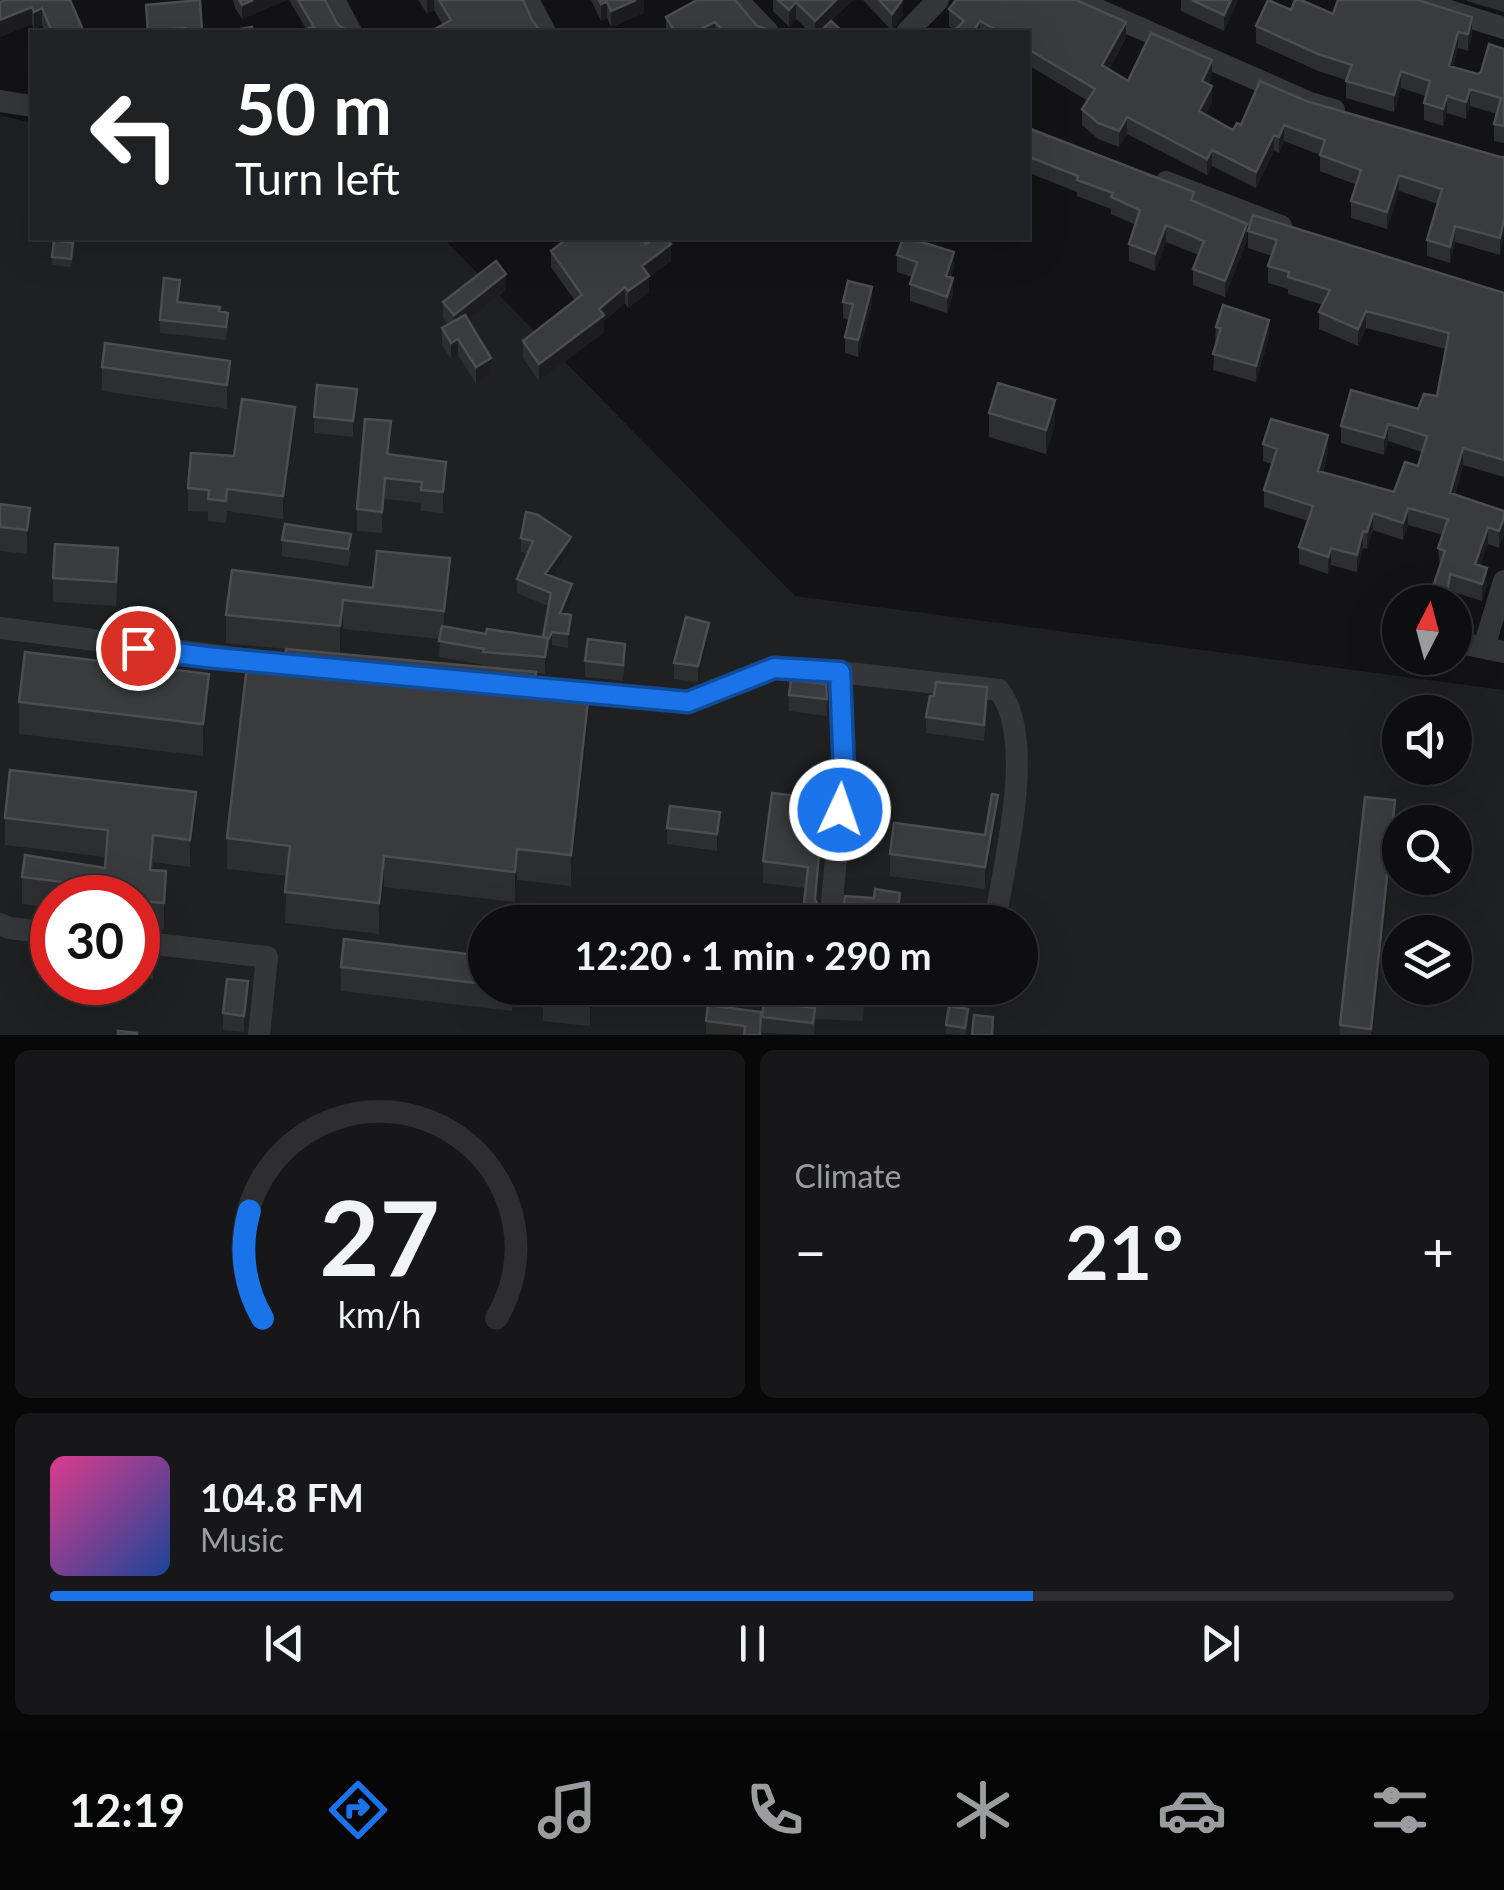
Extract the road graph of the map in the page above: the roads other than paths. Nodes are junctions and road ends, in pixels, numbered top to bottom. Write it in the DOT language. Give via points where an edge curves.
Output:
graph roads {
  1 [pos="334,0"];
  2 [pos="528,0"];
  3 [pos="737,0"];
  4 [pos="901,0"];
  5 [pos="938,0"];
  6 [pos="1076,0"];
  7 [pos="1414,0"];
  8 [pos="913,25"];
  9 [pos="1504,28"];
  10 [pos="350,30"];
  11 [pos="545,30"];
  12 [pos="766,30"];
  13 [pos="0,100"];
  14 [pos="30,106"];
  15 [pos="1363,118"];
  16 [pos="1139,172"];
  17 [pos="1306,235"];
  18 [pos="1504,581"];
  19 [pos="0,628"];
  20 [pos="1494,650"];
  21 [pos="303,666"];
  22 [pos="840,672"];
  23 [pos="534,688"];
  24 [pos="832,905"];
  25 [pos="997,905"];
  26 [pos="0,924"];
  27 [pos="30,930"];
  28 [pos="160,945"];
  29 [pos="259,1035"];
  1 -- 10 [label="street"];
  2 -- 11 [label="street"];
  3 -- 12 [label="street"];
  4 -- 8 [label="street"];
  5 -- 8 [label="street"];
  6 -- 15 [label="street" via="1310,103"];
  7 -- 9 [label="street"];
  13 -- 14 [label="street"];
  16 -- 17 [label="street"];
  18 -- 20 [label="street"];
  19 -- 21 [label="street"];
  22 -- 23 [label="street" via="774,668 688,702"];
  22 -- 24 [label="street" via="844,773"];
  22 -- 25 [label="street" via="999,690 1009,704 1019,760"];
  26 -- 27 [label="street"];
  28 -- 29 [label="street" via="268,957"];
}
